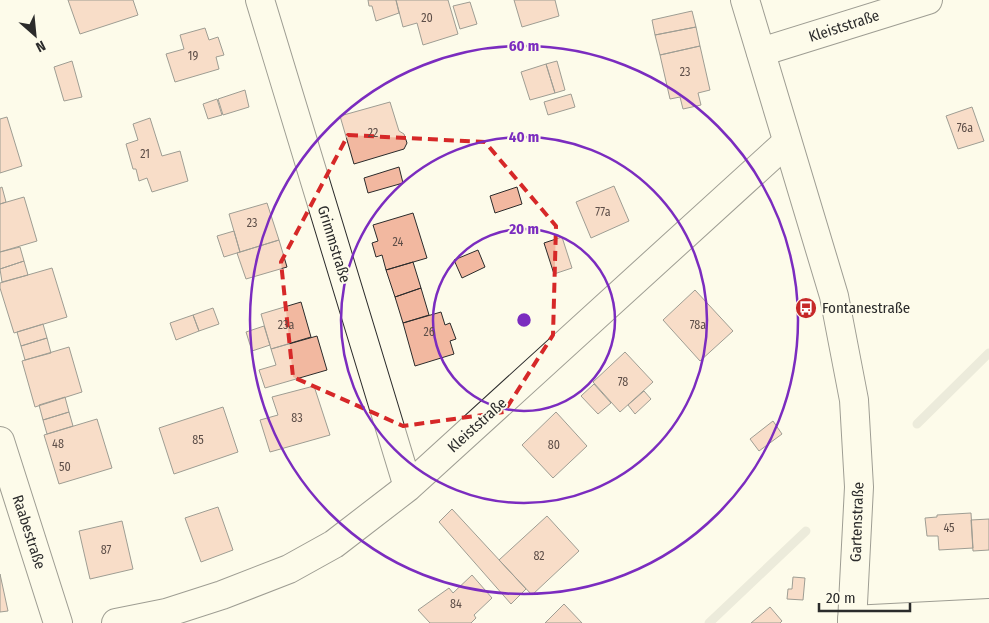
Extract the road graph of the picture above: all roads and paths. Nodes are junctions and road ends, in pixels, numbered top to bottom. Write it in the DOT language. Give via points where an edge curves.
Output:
graph roads {
  1 [pos="260,0"];
  2 [pos="745,0"];
  3 [pos="928,0"];
  4 [pos="760,52"];
  5 [pos="787,142"];
  6 [pos="0,441"];
  7 [pos="408,487"];
  8 [pos="989,613"];
  9 [pos="852,622"];
  10 [pos="58,623"];
  11 [pos="116,623"];
  1 -- 7 [label="street, Grimmstraße"];
  2 -- 4 [label="street"];
  3 -- 4 [label="street, Kleiststraße"];
  4 -- 5 [label="street"];
  5 -- 7 [label="street, Kleiststraße"];
  5 -- 9 [label="street, Gartenstraße" via="834,296 854,400 859,487"];
  6 -- 10 [label="street, Raabestraße"];
  7 -- 11 [label="street, Kleiststraße" via="334,544 288,569 166,613"];
  8 -- 9 [label="street"];
}
